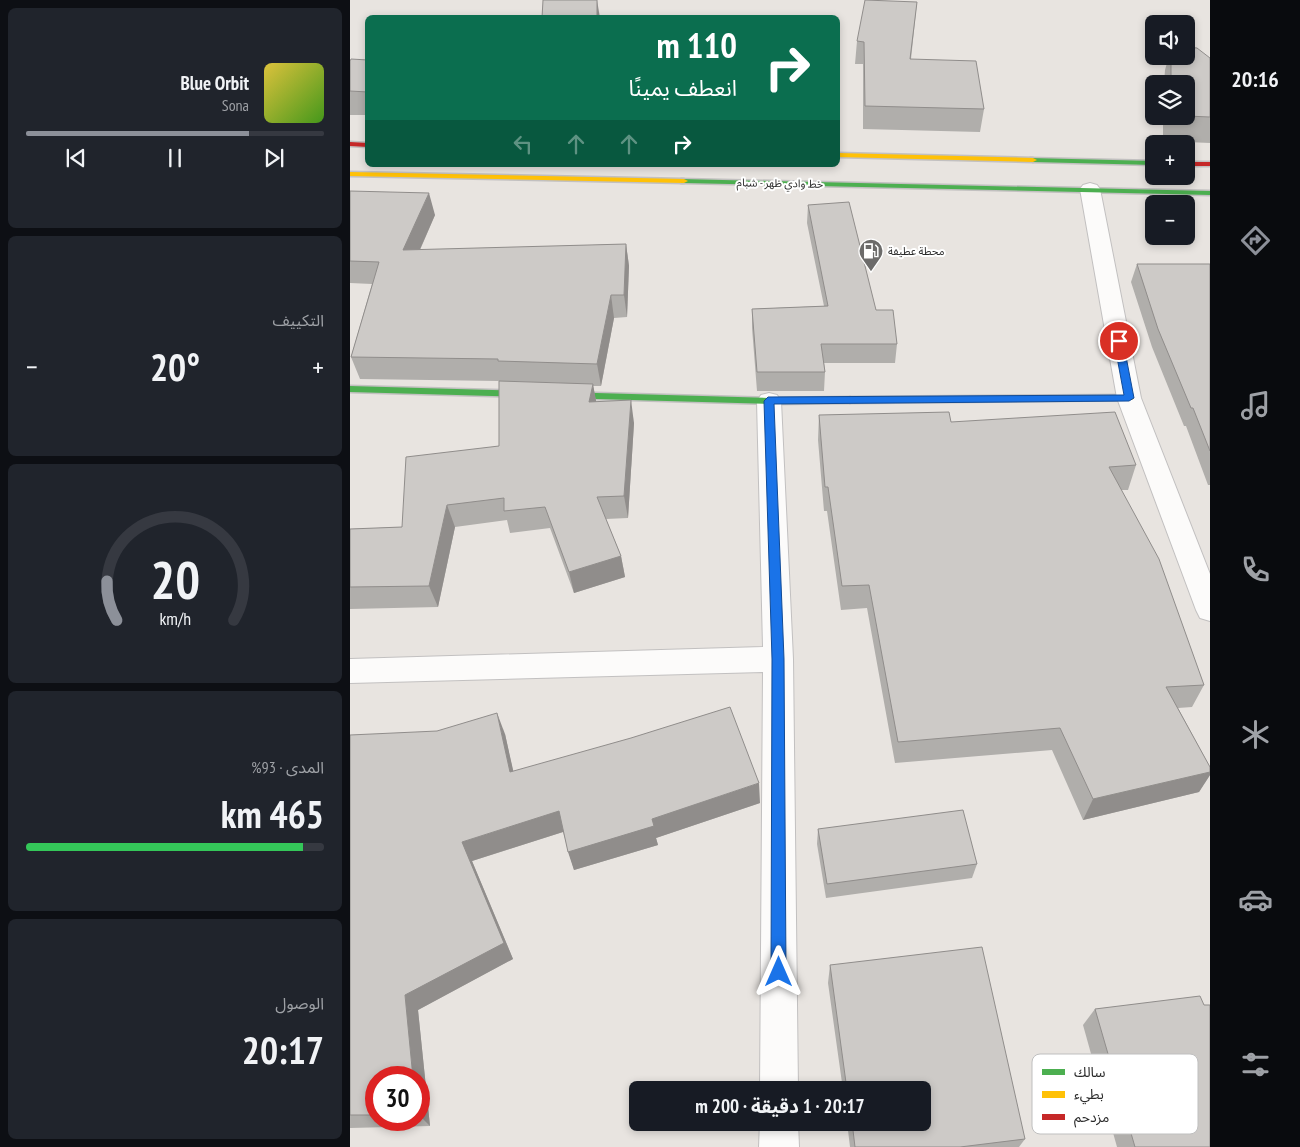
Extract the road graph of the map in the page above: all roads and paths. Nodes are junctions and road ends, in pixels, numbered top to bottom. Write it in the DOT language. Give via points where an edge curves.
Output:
graph roads {
  1 [pos="350,144"];
  2 [pos="365,144"];
  3 [pos="840,155"];
  4 [pos="1145,163"];
  5 [pos="1195,164"];
  6 [pos="1210,164"];
  7 [pos="350,174"];
  8 [pos="1090,189"];
  9 [pos="1210,193"];
  10 [pos="350,389"];
  11 [pos="1129,398"];
  12 [pos="768,401"];
  13 [pos="1210,610"];
  14 [pos="778,659"];
  15 [pos="350,671"];
  16 [pos="779,1081"];
  17 [pos="779,1131"];
  18 [pos="779,1147"];
  1 -- 2 [label="main road"];
  3 -- 4 [label="main road"];
  5 -- 6 [label="main road"];
  7 -- 8 [label="main road, خط وادي ظهر - شبام"];
  8 -- 9 [label="main road, خط وادي ظهر - شبام"];
  8 -- 11 [label="street"];
  10 -- 12 [label="main road"];
  11 -- 12 [label="main road"];
  11 -- 13 [label="street"];
  12 -- 14 [label="street"];
  14 -- 15 [label="street"];
  14 -- 16 [label="street"];
  17 -- 18 [label="street"];
}
